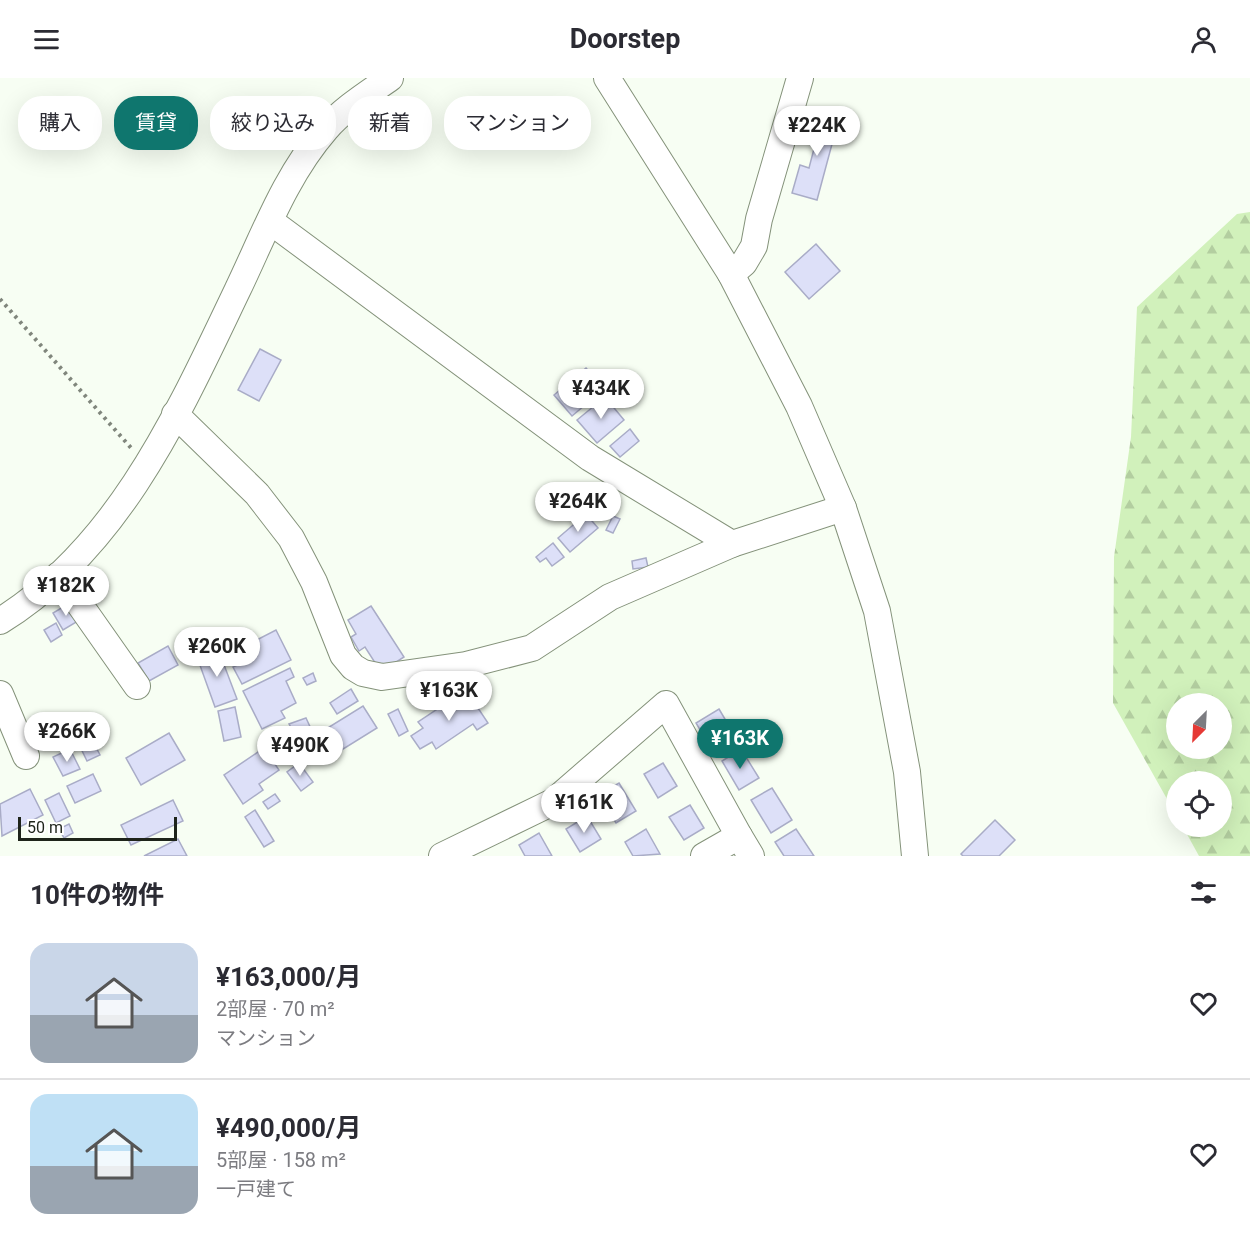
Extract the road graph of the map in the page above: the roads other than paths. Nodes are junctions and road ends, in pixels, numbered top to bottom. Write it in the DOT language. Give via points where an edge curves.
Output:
graph roads {
  1 [pos="390,78"];
  2 [pos="607,78"];
  3 [pos="800,78"];
  4 [pos="270,221"];
  5 [pos="731,274"];
  6 [pos="175,414"];
  7 [pos="843,508"];
  8 [pos="732,544"];
  9 [pos="59,575"];
  10 [pos="0,621"];
  11 [pos="137,686"];
  12 [pos="0,694"];
  13 [pos="26,756"];
  14 [pos="745,846"];
  15 [pos="447,855"];
  16 [pos="704,856"];
  17 [pos="915,856"];
  1 -- 4 [label="street" via="327,127 295,170"];
  2 -- 5 [label="street"];
  3 -- 5 [label="street" via="754,246 744,263"];
  4 -- 6 [label="street"];
  4 -- 8 [label="street" via="590,458"];
  5 -- 7 [label="street" via="799,406"];
  6 -- 8 [label="street" via="257,494 291,538 314,582 343,655 363,673 382,677 466,665 531,648 610,597"];
  6 -- 9 [label="street" via="132,491"];
  7 -- 8 [label="street"];
  7 -- 17 [label="street" via="877,611 907,772"];
  9 -- 10 [label="street"];
  9 -- 11 [label="street"];
  12 -- 13 [label="street"];
  14 -- 15 [label="street" via="666,704 553,802"];
  14 -- 16 [label="street"];
}
